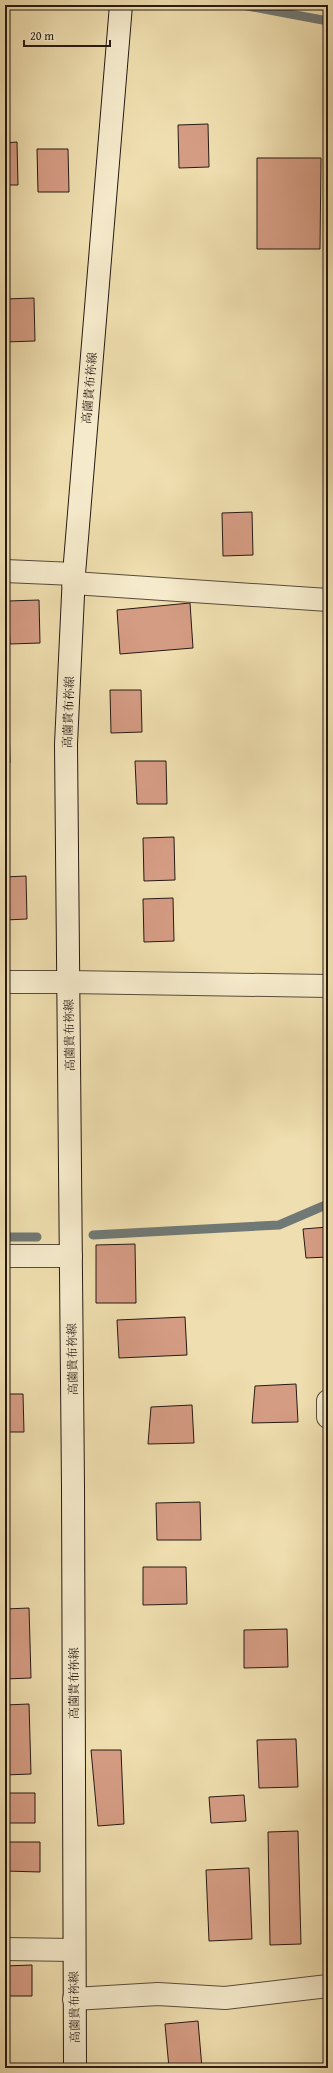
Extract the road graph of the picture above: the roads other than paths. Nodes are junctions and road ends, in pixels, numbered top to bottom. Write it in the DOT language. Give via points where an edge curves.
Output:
graph roads {
  1 [pos="121,5"];
  2 [pos="5,571"];
  3 [pos="74,579"];
  4 [pos="328,600"];
  5 [pos="5,982"];
  6 [pos="68,982"];
  7 [pos="328,986"];
  8 [pos="5,1256"];
  9 [pos="71,1256"];
  10 [pos="328,1401"];
  11 [pos="328,1417"];
  12 [pos="5,1949"];
  13 [pos="74,1950"];
  14 [pos="328,1986"];
  15 [pos="74,1999"];
  16 [pos="75,2068"];
  1 -- 3 [label="main road, 高薗貴布祢線"];
  2 -- 3 [label="main road"];
  3 -- 4 [label="main road"];
  3 -- 6 [label="main road, 高薗貴布祢線" via="66,744"];
  5 -- 6 [label="main road"];
  6 -- 7 [label="main road"];
  6 -- 9 [label="main road, 高薗貴布祢線"];
  8 -- 9 [label="main road"];
  9 -- 13 [label="main road, 高薗貴布祢線"];
  10 -- 11 [label="main road"];
  12 -- 13 [label="main road"];
  13 -- 15 [label="main road, 高薗貴布祢線"];
  14 -- 15 [label="main road" via="225,1998 158,1994"];
  15 -- 16 [label="main road, 高薗貴布祢線"];
}
